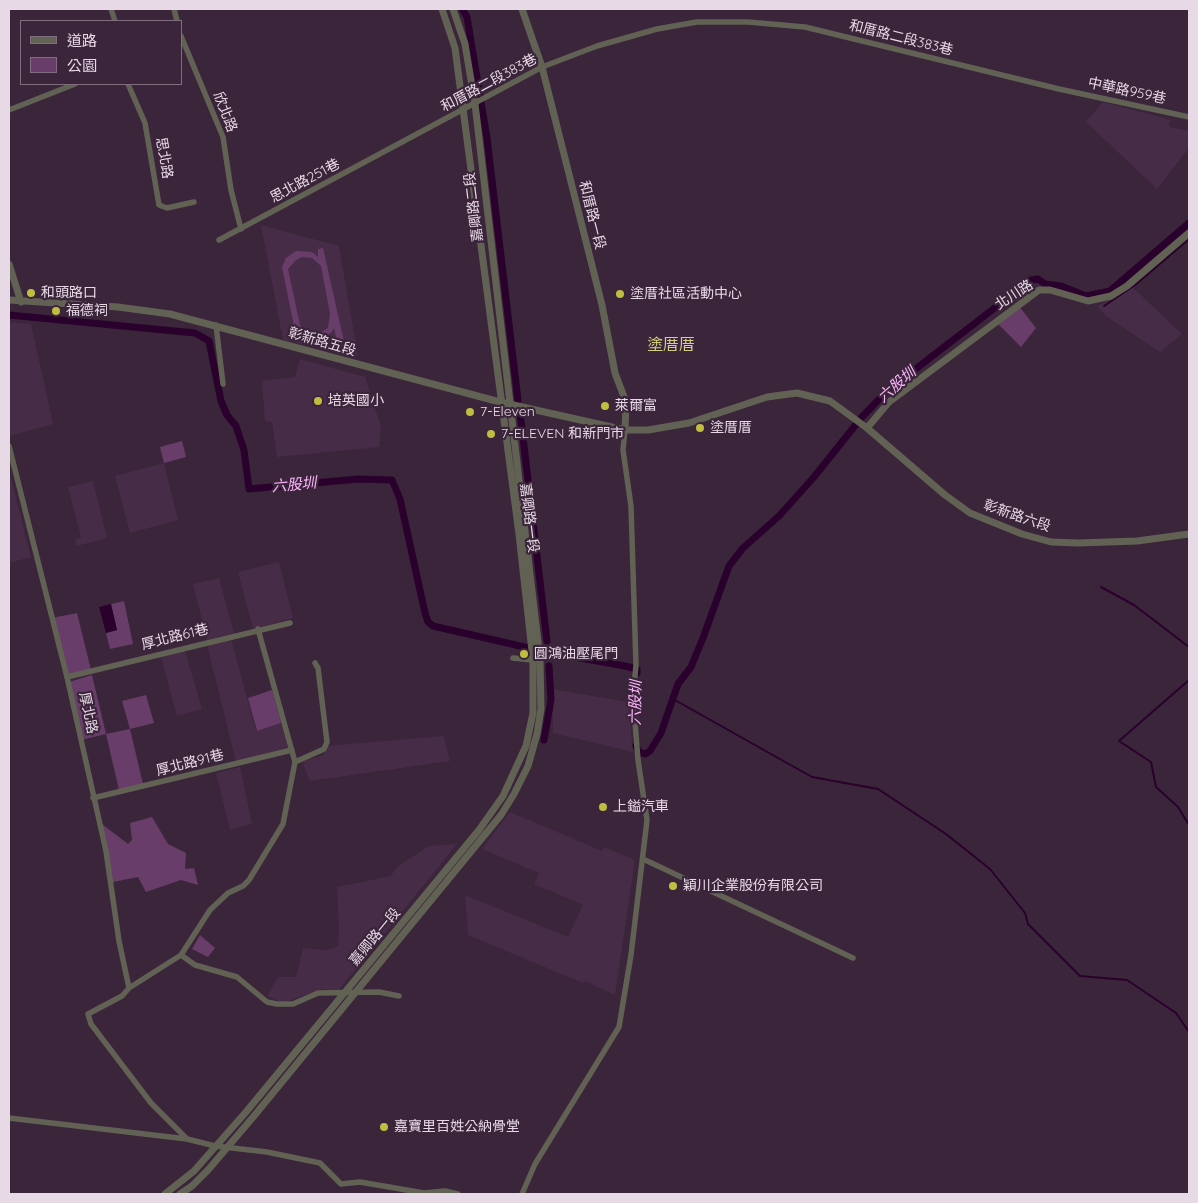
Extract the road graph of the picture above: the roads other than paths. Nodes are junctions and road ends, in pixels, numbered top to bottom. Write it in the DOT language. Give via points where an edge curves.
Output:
graph roads {
  1 [pos="442,9"];
  2 [pos="453,9"];
  3 [pos="522,9"];
  4 [pos="182,38"];
  5 [pos="542,67"];
  6 [pos="72,85"];
  7 [pos="128,85"];
  8 [pos="1059,89"];
  9 [pos="477,103"];
  10 [pos="9,110"];
  11 [pos="463,111"];
  12 [pos="1189,117"];
  13 [pos="402,144"];
  14 [pos="194,202"];
  15 [pos="241,229"];
  16 [pos="1189,233"];
  17 [pos="220,240"];
  18 [pos="9,264"];
  19 [pos="9,300"];
  20 [pos="21,302"];
  21 [pos="216,325"];
  22 [pos="223,384"];
  23 [pos="500,402"];
  24 [pos="509,404"];
  25 [pos="867,428"];
  26 [pos="625,430"];
  27 [pos="9,446"];
  28 [pos="1189,534"];
  29 [pos="290,623"];
  30 [pos="258,629"];
  31 [pos="533,637"];
  32 [pos="513,658"];
  33 [pos="536,659"];
  34 [pos="315,663"];
  35 [pos="67,677"];
  36 [pos="292,750"];
  37 [pos="295,762"];
  38 [pos="93,798"];
  39 [pos="643,859"];
  40 [pos="181,955"];
  41 [pos="853,958"];
  42 [pos="129,988"];
  43 [pos="356,992"];
  44 [pos="343,994"];
  45 [pos="399,996"];
  46 [pos="9,1118"];
  47 [pos="188,1139"];
  48 [pos="215,1146"];
  49 [pos="227,1147"];
  50 [pos="165,1194"];
  51 [pos="180,1194"];
  52 [pos="458,1194"];
  53 [pos="522,1194"];
  1 -- 11 [label="street, 嘉卿路二段" via="455,48"];
  2 -- 9 [label="street, 嘉卿路二段"];
  3 -- 5 [label="street, 和厝路一段"];
  4 -- 15 [label="street, 欣北路" via="223,137"];
  5 -- 8 [label="street, 和厝路二段383巷" via="597,46 657,29 697,22 748,22 805,27"];
  5 -- 9 [label="street, 和厝路二段383巷"];
  5 -- 26 [label="street, 和厝路一段" via="602,305 615,373 626,402"];
  6 -- 10 [label="street"];
  7 -- 14 [label="street, 思北路" via="145,124 159,205 167,208"];
  8 -- 12 [label="street, 中華路959巷"];
  9 -- 11 [label="street, 和厝路二段383巷"];
  9 -- 24 [label="street, 嘉卿路二段"];
  11 -- 13 [label="street, 和厝路二段383巷"];
  11 -- 23 [label="street, 嘉卿路二段"];
  13 -- 15 [label="street, 思北路251巷"];
  15 -- 17 [label="street, 思北路251巷"];
  16 -- 25 [label="street, 北川路" via="1111,296 1088,301 1039,290 889,402"];
  18 -- 20 [label="street"];
  19 -- 20 [label="street, 彰新路五段"];
  20 -- 21 [label="street, 彰新路五段" via="118,307 170,314"];
  21 -- 22 [label="street"];
  21 -- 23 [label="street, 彰新路五段"];
  23 -- 24 [label="street, 彰新路五段"];
  23 -- 31 [label="street, 嘉卿路一段"];
  24 -- 26 [label="street, 彰新路五段"];
  24 -- 31 [label="street, 嘉卿路一段"];
  25 -- 26 [label="street, 彰新路六段" via="830,401 797,393 766,397 682,424"];
  25 -- 28 [label="street, 彰新路六段" via="970,513 1022,534 1052,542 1078,543"];
  26 -- 39 [label="street" via="622,450 631,506 636,665 633,697 648,820"];
  27 -- 35 [label="street, 厚北路"];
  29 -- 30 [label="street, 厚北路61巷"];
  30 -- 35 [label="street, 厚北路61巷"];
  30 -- 36 [label="street"];
  31 -- 33 [label="street"];
  32 -- 33 [label="street"];
  33 -- 43 [label="street, 嘉卿路一段" via="541,709 537,734 528,766 514,794 467,858"];
  33 -- 44 [label="street, 嘉卿路一段" via="526,746 504,796"];
  34 -- 37 [label="street" via="327,742 324,749"];
  35 -- 38 [label="street, 厚北路"];
  36 -- 37 [label="street"];
  36 -- 38 [label="street, 厚北路91巷"];
  37 -- 40 [label="street" via="288,805 276,836 249,880 210,910"];
  38 -- 42 [label="street, 厚北路" via="106,851"];
  39 -- 41 [label="street"];
  39 -- 53 [label="street" via="619,1027 535,1164"];
  40 -- 42 [label="street"];
  40 -- 44 [label="street" via="195,965 237,977 266,1002 293,1004 318,992"];
  42 -- 47 [label="street" via="122,996 88,1014 91,1024 151,1103"];
  43 -- 44 [label="street"];
  43 -- 45 [label="street"];
  43 -- 49 [label="street, 嘉卿路一段"];
  44 -- 48 [label="street, 嘉卿路一段"];
  46 -- 47 [label="street"];
  47 -- 48 [label="street"];
  48 -- 49 [label="street"];
  48 -- 50 [label="street, 嘉卿路一段" via="194,1171"];
  49 -- 51 [label="street, 嘉卿路一段" via="192,1186"];
  49 -- 52 [label="street" via="320,1163 342,1184 360,1182 424,1193 445,1191"];
}
